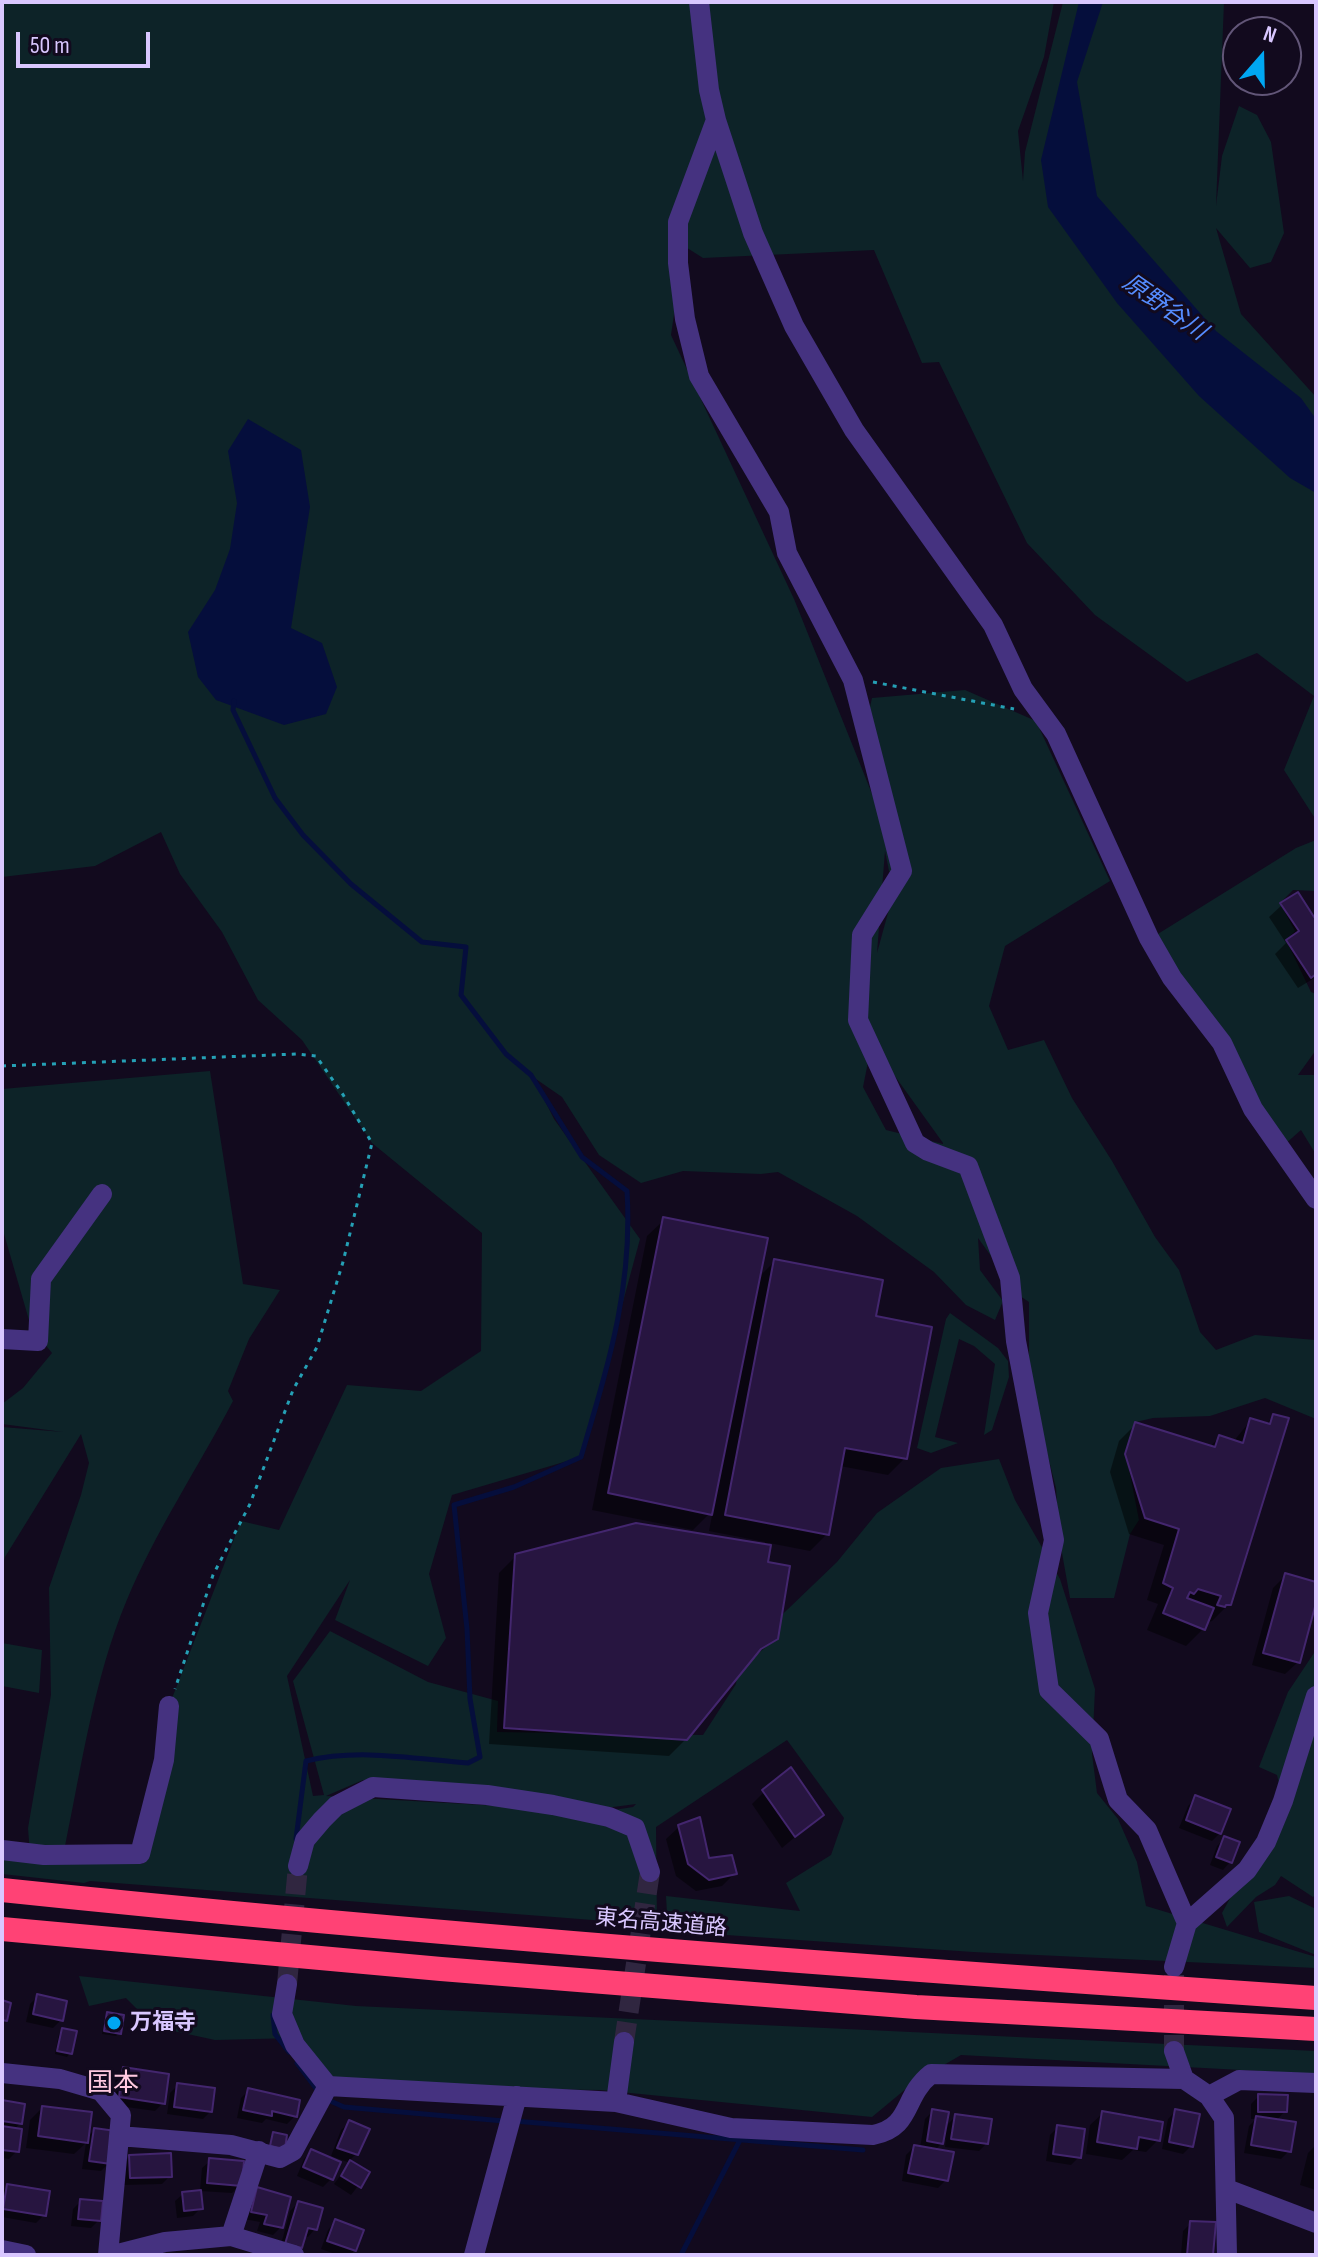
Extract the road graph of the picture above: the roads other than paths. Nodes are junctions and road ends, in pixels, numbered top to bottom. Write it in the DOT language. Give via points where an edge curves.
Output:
graph roads {
  1 [pos="699,2"];
  2 [pos="716,120"];
  3 [pos="1308,1172"];
  4 [pos="102,1194"];
  5 [pos="1316,1199"];
  6 [pos="2,1339"];
  7 [pos="1316,1696"];
  8 [pos="169,1706"];
  9 [pos="2,1850"];
  10 [pos="298,1866"];
  11 [pos="650,1872"];
  12 [pos="2,1890"];
  13 [pos="1187,1923"];
  14 [pos="2,1929"];
  15 [pos="1174,1967"];
  16 [pos="287,1984"];
  17 [pos="1316,1998"];
  18 [pos="1316,2029"];
  19 [pos="624,2042"];
  20 [pos="1174,2051"];
  21 [pos="2,2073"];
  22 [pos="1184,2079"];
  23 [pos="1316,2083"];
  24 [pos="328,2086"];
  25 [pos="517,2096"];
  26 [pos="1209,2096"];
  27 [pos="616,2102"];
  28 [pos="119,2136"];
  29 [pos="259,2151"];
  30 [pos="1227,2189"];
  31 [pos="1316,2223"];
  32 [pos="231,2236"];
  33 [pos="2,2250"];
  34 [pos="26,2255"];
  35 [pos="111,2255"];
  36 [pos="294,2255"];
  37 [pos="474,2255"];
  38 [pos="1227,2255"];
  1 -- 2 [label="street"];
  2 -- 3 [label="street" via="753,233 794,326 854,430 993,625 1023,689 1056,734 1172,978 1222,1043 1253,1109"];
  2 -- 13 [label="street" via="678,222 688,333 699,376 779,512 787,553 853,680 902,871 862,935 858,1020 915,1143 968,1166 1010,1278 1016,1341 1054,1540 1038,1613 1049,1690 1099,1739 1118,1800 1147,1830"];
  3 -- 5 [label="street"];
  4 -- 6 [label="street" via="41,1279 38,1341"];
  7 -- 13 [label="street" via="1266,1842 1247,1870"];
  8 -- 9 [label="street" via="164,1760 140,1854"];
  10 -- 11 [label="street" via="305,1840 322,1820 336,1806 373,1787 487,1795 609,1817 635,1828"];
  12 -- 17 [label="highway, 東名高速道路" via="841,1965"];
  13 -- 15 [label="street"];
  14 -- 18 [label="highway" via="916,2007"];
  16 -- 24 [label="street" via="282,2014 295,2045"];
  19 -- 27 [label="street"];
  20 -- 22 [label="street"];
  21 -- 28 [label="street" via="60,2079 101,2091 121,2115"];
  22 -- 26 [label="street"];
  22 -- 27 [label="street" via="931,2074 918,2085 899,2125 873,2135 731,2128"];
  23 -- 26 [label="street" via="1239,2080"];
  24 -- 25 [label="street"];
  24 -- 29 [label="street" via="293,2151 280,2158"];
  25 -- 27 [label="street"];
  25 -- 37 [label="street"];
  26 -- 30 [label="street" via="1224,2118"];
  28 -- 29 [label="street"];
  28 -- 35 [label="street"];
  29 -- 32 [label="street"];
  30 -- 31 [label="street"];
  30 -- 38 [label="street"];
  32 -- 35 [label="street" via="165,2242"];
  32 -- 36 [label="street"];
  33 -- 34 [label="street"];
}
